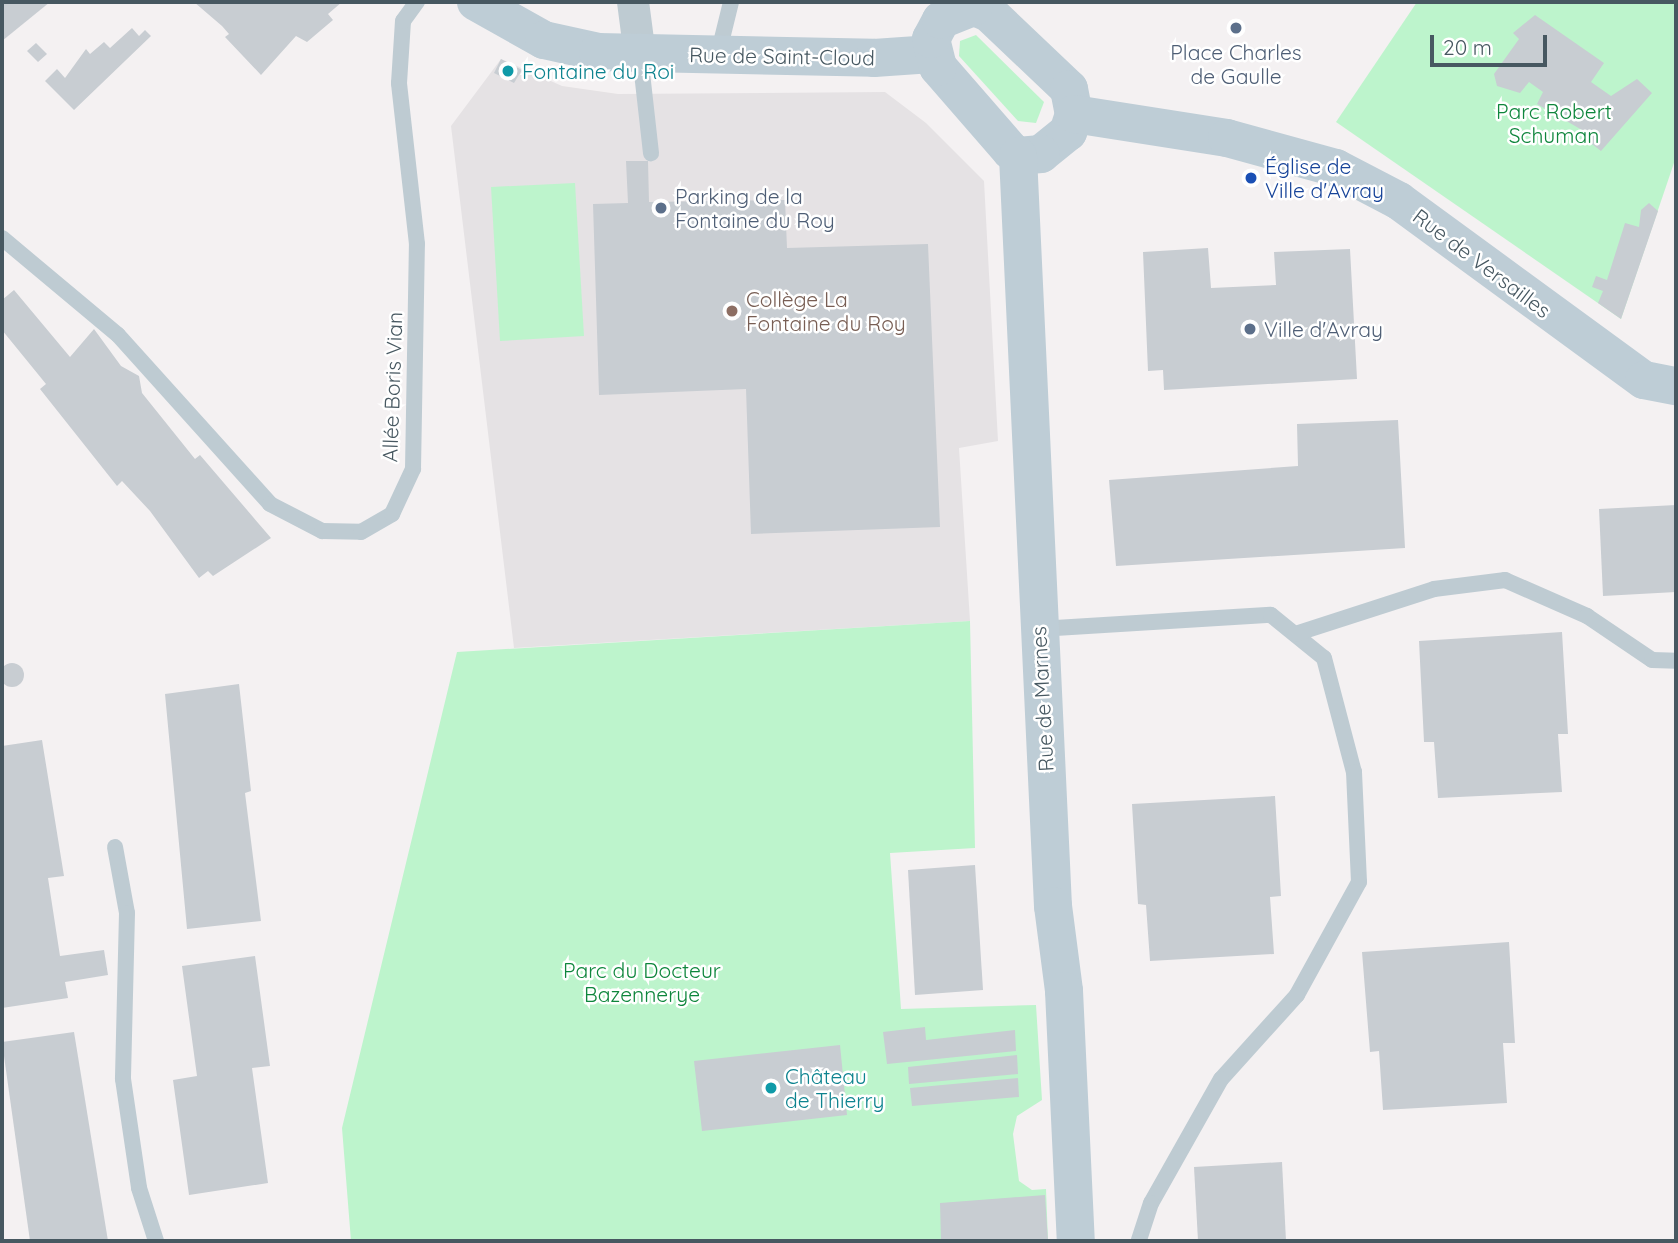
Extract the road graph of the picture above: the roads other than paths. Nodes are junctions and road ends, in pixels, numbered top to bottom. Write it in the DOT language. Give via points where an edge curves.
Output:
graph roads {
  1 [pos="416,2"];
  2 [pos="476,2"];
  3 [pos="633,2"];
  4 [pos="731,2"];
  5 [pos="990,7"];
  6 [pos="932,54"];
  7 [pos="640,55"];
  8 [pos="718,55"];
  9 [pos="1074,114"];
  10 [pos="651,153"];
  11 [pos="1018,156"];
  12 [pos="2,238"];
  13 [pos="1676,386"];
  14 [pos="1039,629"];
  15 [pos="1295,635"];
  16 [pos="1676,661"];
  17 [pos="115,847"];
  18 [pos="156,1241"];
  19 [pos="1076,1241"];
  20 [pos="1139,1241"];
  1 -- 12 [label="lane, Allée Boris Vian" via="403,21 399,83 417,244 412,468 392,514 361,531 322,531 270,504 118,335"];
  2 -- 7 [label="main road, Rue de Saint-Cloud" via="544,40"];
  3 -- 7 [label="street"];
  4 -- 8 [label="lane"];
  5 -- 6 [label="main road" via="959,8 941,20"];
  5 -- 9 [label="main road" via="1069,89"];
  6 -- 8 [label="main road, Rue de Saint-Cloud"];
  6 -- 11 [label="main road"];
  7 -- 8 [label="main road, Rue de Saint-Cloud"];
  7 -- 10 [label="lane"];
  9 -- 11 [label="main road" via="1058,143 1041,154"];
  9 -- 13 [label="main road, Rue de Versailles" via="1227,138 1336,168 1399,201 1644,380"];
  11 -- 14 [label="main road, Rue de Marnes" via="1036,460"];
  14 -- 15 [label="lane" via="1271,615"];
  14 -- 19 [label="main road, Rue de Marnes"];
  15 -- 16 [label="lane" via="1434,589 1505,580 1587,616 1652,660"];
  15 -- 20 [label="lane" via="1324,658 1354,772 1359,882 1297,995 1222,1079 1152,1203"];
  17 -- 18 [label="lane" via="127,913 123,1079 139,1188"];
}
